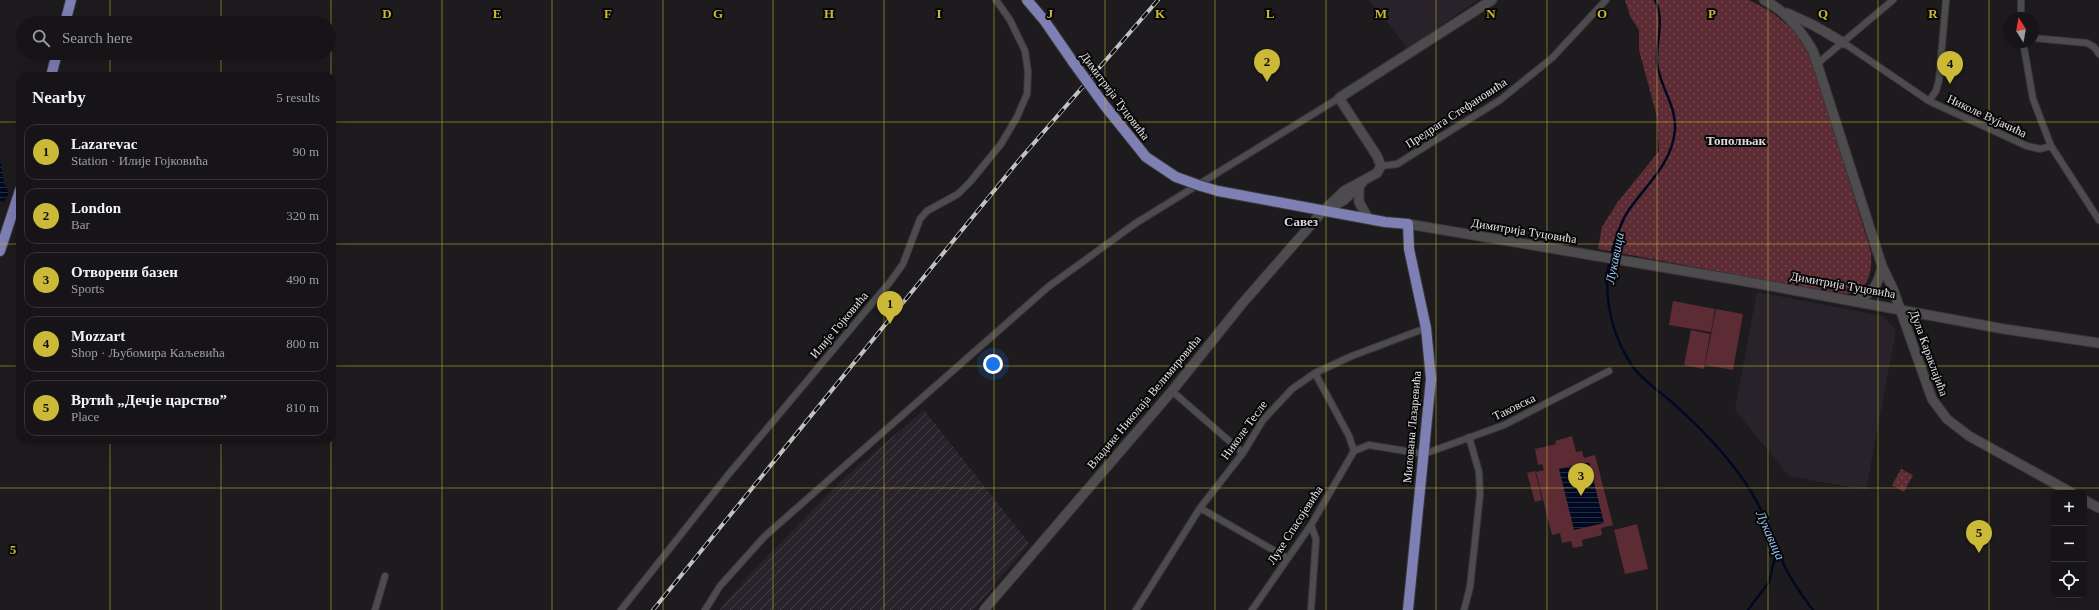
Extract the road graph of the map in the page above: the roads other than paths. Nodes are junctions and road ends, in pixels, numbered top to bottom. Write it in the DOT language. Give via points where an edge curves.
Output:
graph roads {
  1 [pos="71,0"];
  2 [pos="996,0"];
  3 [pos="1027,0"];
  4 [pos="1492,0"];
  5 [pos="1606,0"];
  6 [pos="1764,0"];
  7 [pos="1893,0"];
  8 [pos="1946,0"];
  9 [pos="2021,0"];
  10 [pos="1783,12"];
  11 [pos="2021,12"];
  12 [pos="67,16"];
  13 [pos="2039,39"];
  14 [pos="1844,43"];
  15 [pos="2024,48"];
  16 [pos="2099,54"];
  17 [pos="55,60"];
  18 [pos="1818,63"];
  19 [pos="52,72"];
  20 [pos="1339,98"];
  21 [pos="1929,101"];
  22 [pos="2051,146"];
  23 [pos="1381,166"];
  24 [pos="1361,184"];
  25 [pos="16,202"];
  26 [pos="1323,211"];
  27 [pos="1368,218"];
  28 [pos="2099,220"];
  29 [pos="1408,224"];
  30 [pos="0,251"];
  31 [pos="1882,266"];
  32 [pos="1852,301"];
  33 [pos="1900,308"];
  34 [pos="1426,328"];
  35 [pos="2099,343"];
  36 [pos="1609,371"];
  37 [pos="1315,373"];
  38 [pos="1172,391"];
  39 [pos="1469,437"];
  40 [pos="1354,451"];
  41 [pos="1242,452"];
  42 [pos="1424,454"];
  43 [pos="2067,490"];
  44 [pos="2087,502"];
  45 [pos="1200,508"];
  46 [pos="2099,508"];
  47 [pos="1311,525"];
  48 [pos="1302,536"];
  49 [pos="1316,539"];
  50 [pos="1287,558"];
  51 [pos="386,576"];
  52 [pos="375,610"];
  53 [pos="621,610"];
  54 [pos="705,610"];
  55 [pos="984,610"];
  56 [pos="1136,610"];
  57 [pos="1252,610"];
  58 [pos="1311,610"];
  59 [pos="1408,610"];
  60 [pos="1464,610"];
  1 -- 12 [label="main road"];
  2 -- 53 [label="street, Илије Гојковића" via="1010,20 1025,51 1028,72 1027,94 1001,144 958,194 927,211 920,220 903,264 890,282 728,475"];
  3 -- 26 [label="main road, Димитрија Туцовића, bridge" via="1146,157 1176,176 1201,186"];
  4 -- 20 [label="street"];
  5 -- 23 [label="street, Предрага Стефановића" via="1552,58 1500,100 1397,164"];
  6 -- 10 [label="street"];
  7 -- 14 [label="street"];
  8 -- 21 [label="street" via="1939,80 1936,91"];
  9 -- 11 [label="street"];
  10 -- 14 [label="street"];
  10 -- 18 [label="street, Дула Караклајића" via="1807,40"];
  13 -- 16 [label="street" via="2087,43"];
  14 -- 18 [label="street"];
  14 -- 21 [label="street, Николе Вујачића"];
  15 -- 22 [label="street" via="2033,99"];
  17 -- 19 [label="main road"];
  18 -- 31 [label="street, Дула Караклајића"];
  20 -- 23 [label="street"];
  20 -- 54 [label="street" via="1136,222 1048,288 765,536 720,586"];
  21 -- 22 [label="street, Николе Вујачића" via="2026,146 2040,149"];
  22 -- 28 [label="street"];
  23 -- 24 [label="street" via="1377,173"];
  24 -- 26 [label="street" via="1344,200"];
  24 -- 27 [label="street" via="1359,202"];
  25 -- 30 [label="main road"];
  26 -- 27 [label="main road, Димитрија Туцовића"];
  26 -- 38 [label="street, Владике Николаја Велимировића" via="1241,305"];
  27 -- 29 [label="main road, Димитрија Туцовића"];
  29 -- 32 [label="street, Димитрија Туцовића"];
  29 -- 34 [label="main road, Милована Лазаревића" via="1408,249"];
  31 -- 32 [label="street" via="1875,289"];
  31 -- 33 [label="street, Дула Караклајића"];
  32 -- 33 [label="street, Димитрија Туцовића"];
  33 -- 35 [label="street, Димитрија Туцовића" via="2004,329"];
  33 -- 43 [label="street, Дула Караклајића" via="1928,389 1941,413 1969,436"];
  34 -- 37 [label="street, Николе Тесле"];
  34 -- 42 [label="main road, Милована Лазаревића" via="1431,379"];
  36 -- 39 [label="street, Таковска" via="1504,425"];
  37 -- 40 [label="street" via="1349,436"];
  37 -- 41 [label="street, Николе Тесле" via="1296,385 1276,405"];
  38 -- 41 [label="street"];
  38 -- 55 [label="street, Владике Николаја Велимировића"];
  39 -- 42 [label="street, Таковска"];
  39 -- 60 [label="street" via="1479,472 1480,495 1470,587"];
  40 -- 42 [label="street" via="1369,445"];
  40 -- 47 [label="street, Луке Спасојевића"];
  41 -- 45 [label="street, Николе Тесле"];
  42 -- 59 [label="main road, Милована Лазаревића"];
  44 -- 46 [label="street"];
  45 -- 50 [label="street"];
  45 -- 56 [label="street, Николе Тесле"];
  47 -- 48 [label="street, Луке Спасојевића"];
  47 -- 49 [label="street"];
  48 -- 49 [label="street" via="1309,534"];
  48 -- 50 [label="street, Луке Спасојевића"];
  49 -- 58 [label="street"];
  50 -- 57 [label="street, Луке Спасојевића"];
  51 -- 52 [label="street"];
}
